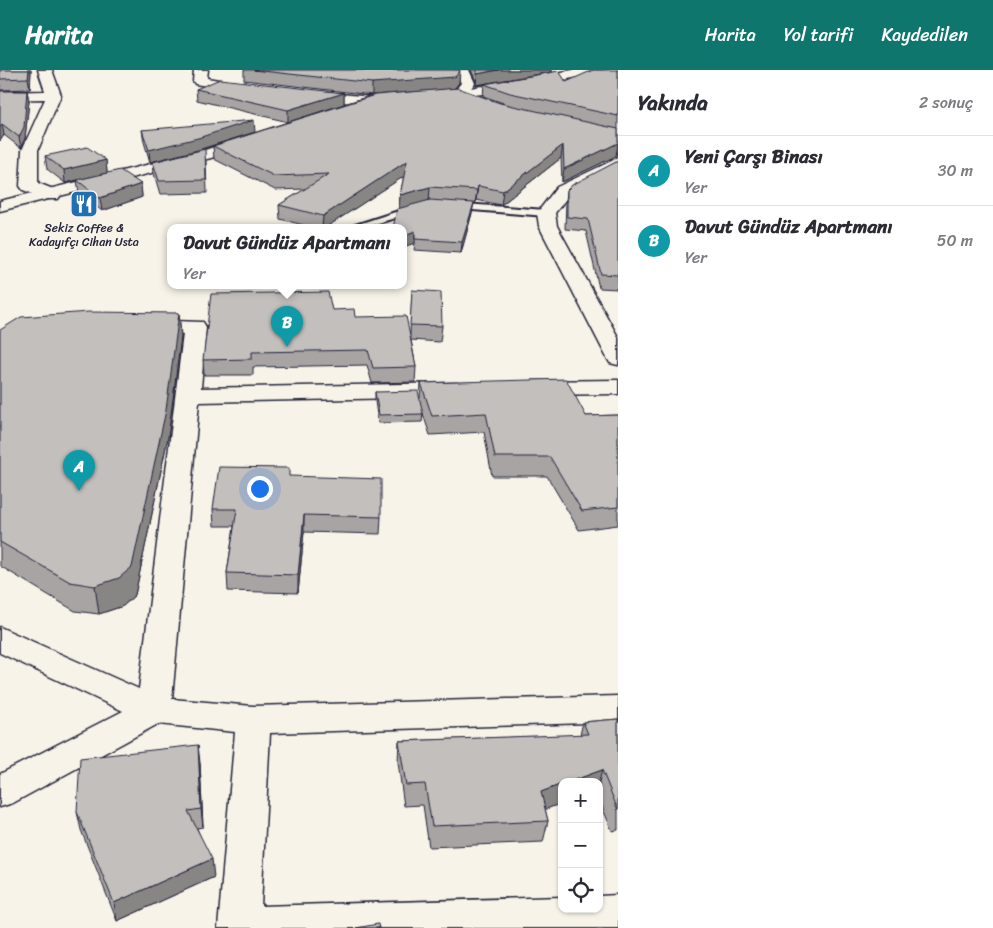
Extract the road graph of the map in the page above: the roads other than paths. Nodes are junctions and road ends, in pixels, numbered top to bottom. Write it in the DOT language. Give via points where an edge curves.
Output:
graph roads {
  1 [pos="45,70"];
  2 [pos="201,70"];
  3 [pos="462,70"];
  4 [pos="596,70"];
  5 [pos="262,90"];
  6 [pos="291,93"];
  7 [pos="459,94"];
  8 [pos="54,95"];
  9 [pos="0,96"];
  10 [pos="420,97"];
  11 [pos="392,100"];
  12 [pos="372,101"];
  13 [pos="504,111"];
  14 [pos="335,113"];
  15 [pos="261,137"];
  16 [pos="618,163"];
  17 [pos="52,195"];
  18 [pos="0,206"];
  19 [pos="546,213"];
  20 [pos="364,224"];
  21 [pos="125,327"];
  22 [pos="618,358"];
  23 [pos="618,387"];
  24 [pos="481,389"];
  25 [pos="510,389"];
  26 [pos="188,395"];
  27 [pos="0,639"];
  28 [pos="618,709"];
  29 [pos="154,710"];
  30 [pos="253,720"];
  31 [pos="0,792"];
  32 [pos="618,914"];
  33 [pos="239,927"];
  1 -- 8 [label="street"];
  2 -- 5 [label="street" via="200,81"];
  3 -- 7 [label="street" via="468,83"];
  4 -- 7 [label="street"];
  6 -- 12 [label="street"];
  7 -- 10 [label="street"];
  7 -- 13 [label="street"];
  8 -- 9 [label="street"];
  8 -- 17 [label="street" via="30,150 29,186"];
  11 -- 12 [label="street"];
  12 -- 14 [label="street"];
  15 -- 17 [label="street"];
  16 -- 19 [label="street" via="563,191"];
  17 -- 18 [label="street"];
  19 -- 20 [label="lane" via="433,206"];
  19 -- 22 [label="street" via="548,226"];
  21 -- 26 [label="street" via="195,327"];
  23 -- 25 [label="street"];
  24 -- 26 [label="street"];
  26 -- 29 [label="street"];
  27 -- 29 [label="street"];
  28 -- 30 [label="street"];
  29 -- 30 [label="street"];
  29 -- 31 [label="street"];
  30 -- 33 [label="street"];
  32 -- 33 [label="street"];
}
